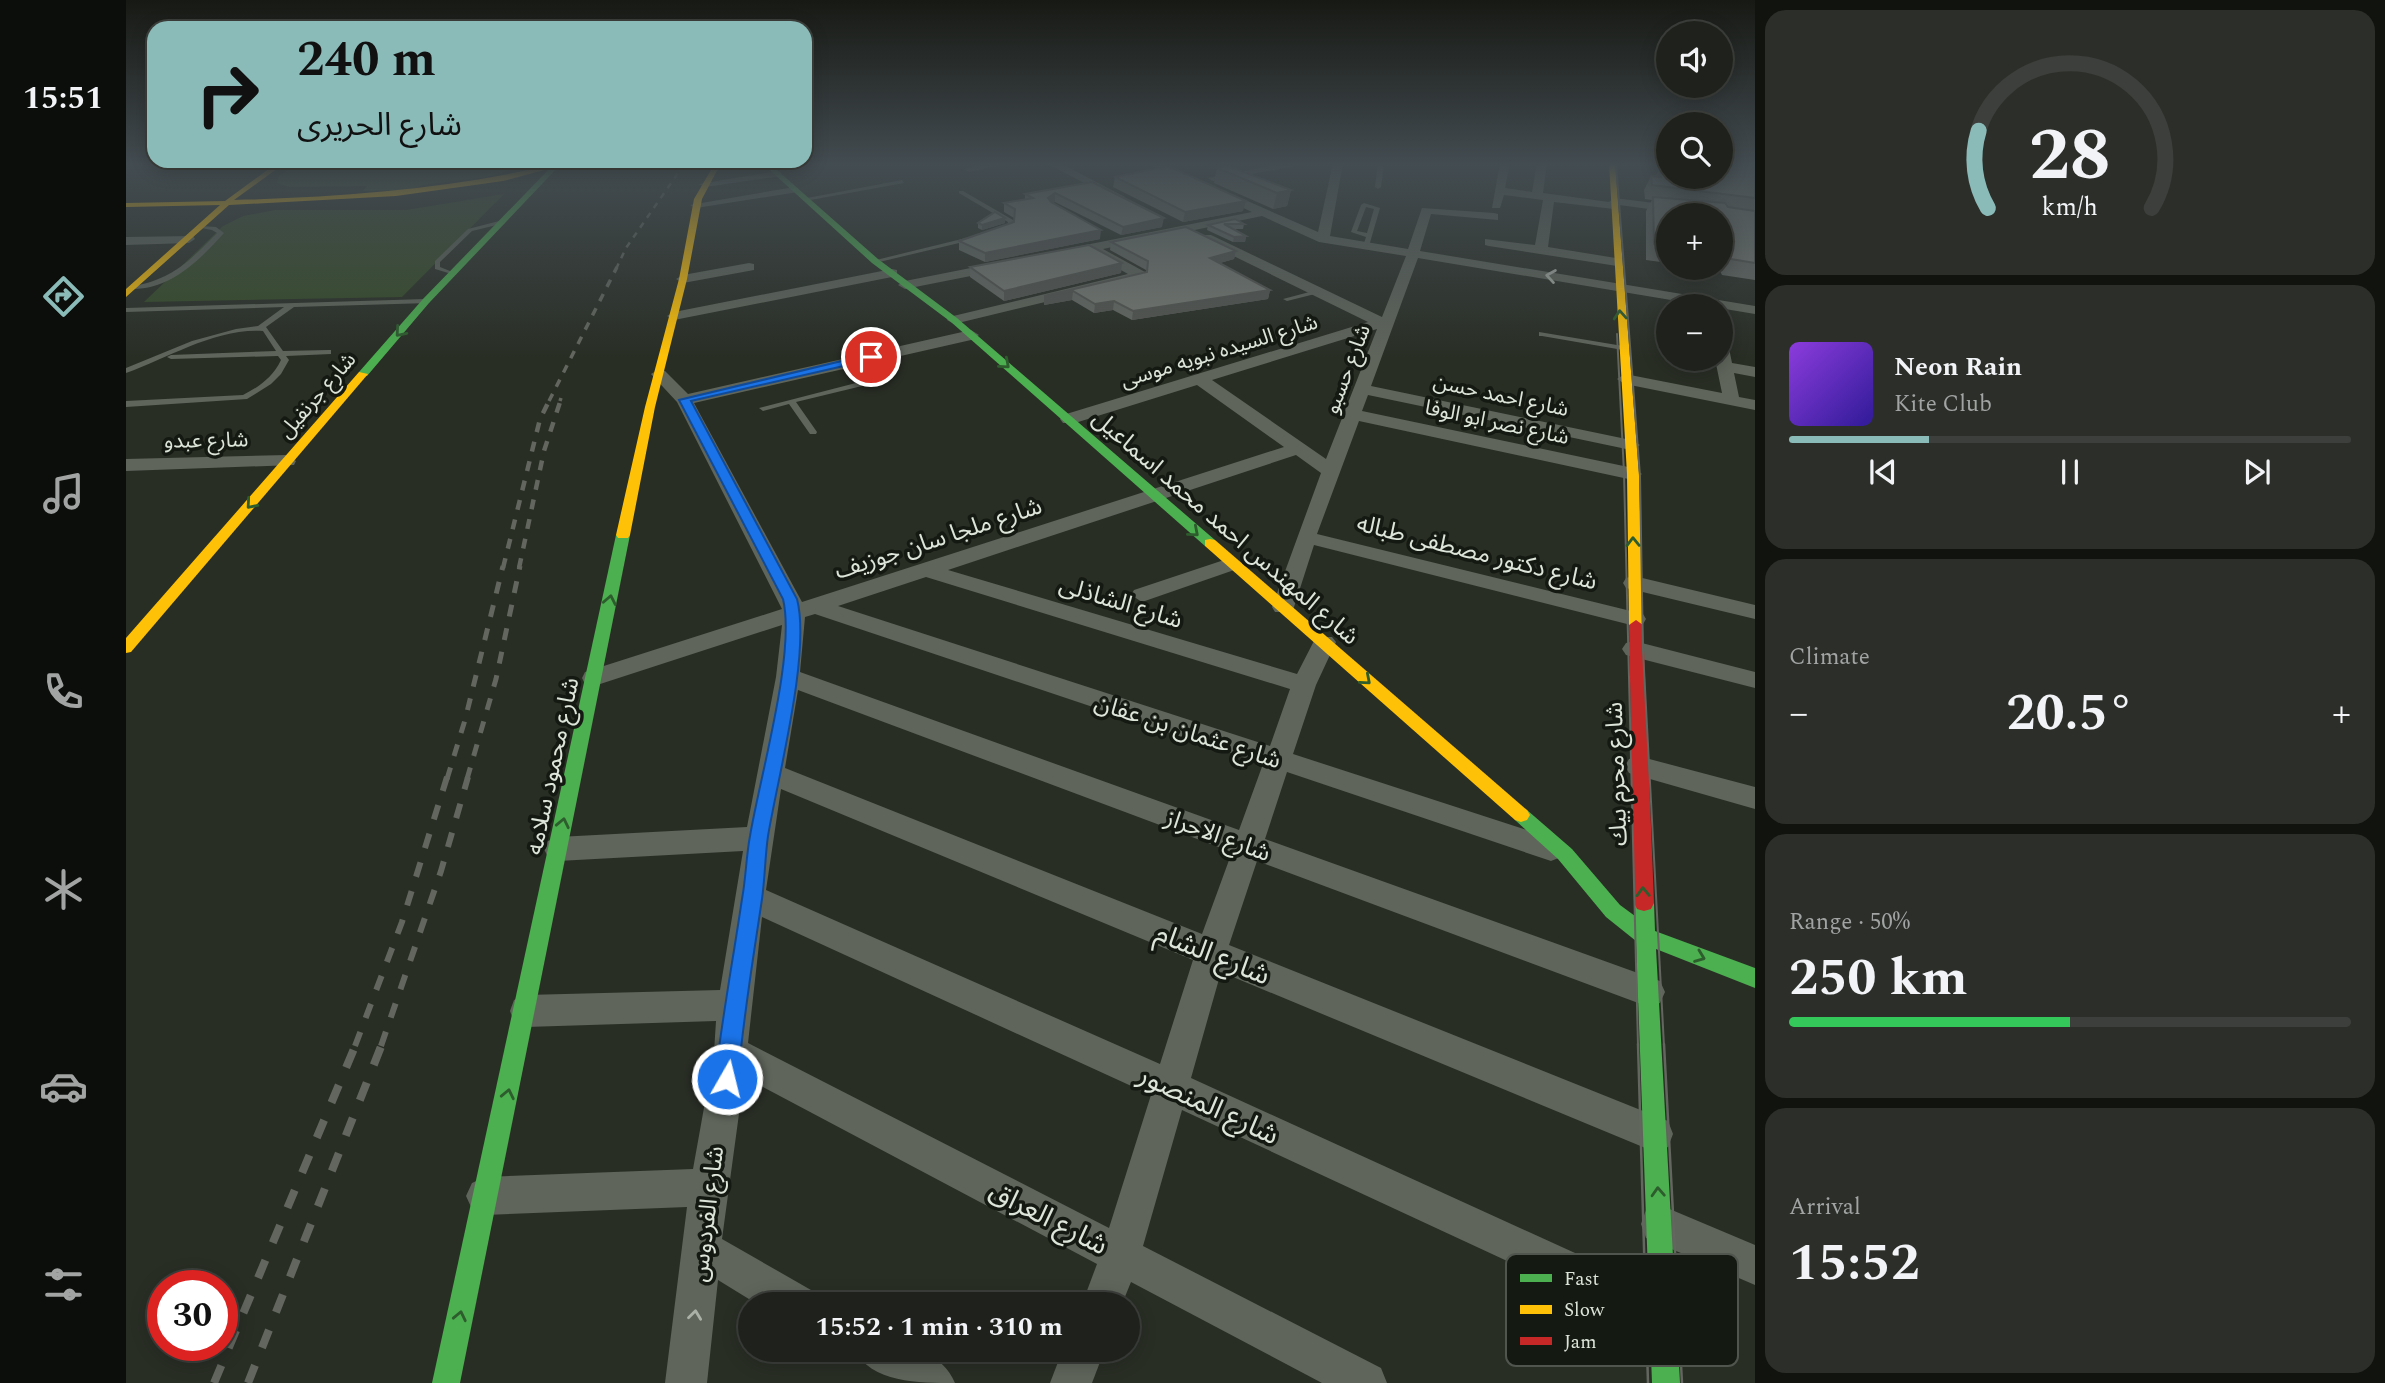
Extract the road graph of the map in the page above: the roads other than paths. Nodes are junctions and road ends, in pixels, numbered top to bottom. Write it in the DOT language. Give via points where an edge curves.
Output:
graph roads {
  1 [pos="201,228"];
  2 [pos="218,228"];
  3 [pos="498,228"];
  4 [pos="692,228"];
  5 [pos="837,228"];
  6 [pos="1010,228"];
  7 [pos="1181,228"];
  8 [pos="1191,228"];
  9 [pos="1296,228"];
  10 [pos="1325,228"];
  11 [pos="1356,228"];
  12 [pos="1371,228"];
  13 [pos="1421,228"];
  14 [pos="1492,228"];
  15 [pos="1542,228"];
  16 [pos="1615,228"];
  17 [pos="1184,229"];
  18 [pos="1098,230"];
  19 [pos="189,239"];
  20 [pos="1323,239"];
  21 [pos="126,241"];
  22 [pos="1367,241"];
  23 [pos="1119,242"];
  24 [pos="1489,243"];
  25 [pos="1091,248"];
  26 [pos="1541,250"];
  27 [pos="1413,254"];
  28 [pos="1051,256"];
  29 [pos="875,261"];
  30 [pos="1617,262"];
  31 [pos="1012,264"];
  32 [pos="1485,265"];
  33 [pos="749,267"];
  34 [pos="892,273"];
  35 [pos="683,279"];
  36 [pos="905,285"];
  37 [pos="1618,287"];
  38 [pos="129,291"];
  39 [pos="1317,292"];
  40 [pos="1287,299"];
  41 [pos="426,301"];
  42 [pos="292,305"];
  43 [pos="250,306"];
  44 [pos="126,310"];
  45 [pos="1755,310"];
  46 [pos="241,315"];
  47 [pos="674,316"];
  48 [pos="954,320"];
  49 [pos="1384,324"];
  50 [pos="237,327"];
  51 [pos="260,328"];
  52 [pos="1542,334"];
  53 [pos="971,335"];
  54 [pos="1623,348"];
  55 [pos="328,352"];
  56 [pos="282,354"];
  57 [pos="213,356"];
  58 [pos="157,357"];
  59 [pos="871,357"];
  60 [pos="1733,368"];
  61 [pos="126,371"];
  62 [pos="1726,371"];
  63 [pos="1755,372"];
  64 [pos="659,374"];
  65 [pos="1200,379"];
  66 [pos="1625,379"];
  67 [pos="1362,389"];
  68 [pos="684,400"];
  69 [pos="790,401"];
  70 [pos="1732,401"];
  71 [pos="126,404"];
  72 [pos="1755,405"];
  73 [pos="763,408"];
  74 [pos="1352,414"];
  75 [pos="1069,419"];
  76 [pos="813,432"];
  77 [pos="1630,445"];
  78 [pos="1298,448"];
  79 [pos="288,461"];
  80 [pos="126,465"];
  81 [pos="1331,471"];
  82 [pos="1633,474"];
  83 [pos="1155,498"];
  84 [pos="1306,537"];
  85 [pos="1230,564"];
  86 [pos="923,569"];
  87 [pos="1634,583"];
  88 [pos="1142,595"];
  89 [pos="1283,607"];
  90 [pos="803,609"];
  91 [pos="1755,612"];
  92 [pos="1635,619"];
  93 [pos="1324,642"];
  94 [pos="126,648"];
  95 [pos="1634,649"];
  96 [pos="788,677"];
  97 [pos="594,678"];
  98 [pos="1755,680"];
  99 [pos="1304,685"];
  100 [pos="1277,760"];
  101 [pos="1638,766"];
  102 [pos="771,773"];
  103 [pos="1755,798"];
  104 [pos="759,838"];
  105 [pos="1248,846"];
  106 [pos="558,849"];
  107 [pos="1565,854"];
  108 [pos="752,898"];
  109 [pos="1645,936"];
  110 [pos="1211,952"];
  111 [pos="1755,978"];
  112 [pos="1649,992"];
  113 [pos="734,1005"];
  114 [pos="526,1011"];
  115 [pos="731,1052"];
  116 [pos="1170,1086"];
  117 [pos="1655,1134"];
  118 [pos="708,1188"];
  119 [pos="485,1196"];
  120 [pos="1660,1224"];
  121 [pos="703,1250"];
  122 [pos="1121,1254"];
  123 [pos="1533,1254"];
  124 [pos="1661,1254"];
  125 [pos="1730,1254"];
  126 [pos="1738,1258"];
  127 [pos="1755,1265"];
  128 [pos="776,1292"];
  129 [pos="1107,1292"];
  130 [pos="898,1362"];
  131 [pos="1079,1362"];
  132 [pos="446,1383"];
  133 [pos="687,1383"];
  134 [pos="934,1383"];
  135 [pos="1071,1383"];
  136 [pos="1366,1383"];
  1 -- 19 [label="street"];
  2 -- 38 [label="lane" via="221,233 178,275"];
  3 -- 41 [label="street, شارع جرنفيل"];
  4 -- 35 [label="street, شارع محمود سلامه"];
  5 -- 29 [label="street, شارع المهندس احمد محمد اسماعيل"];
  6 -- 29 [label="lane"];
  7 -- 17 [label="street"];
  8 -- 17 [label="street"];
  9 -- 20 [label="street"];
  10 -- 20 [label="street"];
  11 -- 22 [label="lane" via="1354,232"];
  12 -- 22 [label="lane"];
  13 -- 27 [label="street, شارع حسبو"];
  14 -- 24 [label="street"];
  15 -- 26 [label="street"];
  16 -- 30 [label="street, شارع محرم بيك"];
  17 -- 23 [label="street"];
  17 -- 39 [label="street"];
  18 -- 23 [label="street"];
  19 -- 21 [label="street"];
  19 -- 38 [label="street"];
  20 -- 22 [label="street"];
  22 -- 27 [label="street"];
  23 -- 25 [label="street"];
  24 -- 26 [label="street"];
  24 -- 32 [label="street"];
  25 -- 28 [label="street"];
  25 -- 48 [label="street" via="1139,276"];
  26 -- 30 [label="street"];
  27 -- 32 [label="street"];
  27 -- 49 [label="street, شارع حسبو"];
  29 -- 34 [label="street, شارع المهندس احمد محمد اسماعيل"];
  30 -- 37 [label="street, شارع محرم بيك"];
  31 -- 36 [label="street"];
  37 -- 32 [label="street, one-way"];
  33 -- 35 [label="street"];
  34 -- 36 [label="street, شارع المهندس احمد محمد اسماعيل"];
  34 -- 47 [label="street"];
  35 -- 47 [label="street, شارع محمود سلامه"];
  36 -- 48 [label="street, شارع المهندس احمد محمد اسماعيل"];
  37 -- 45 [label="street"];
  54 -- 37 [label="street, شارع محرم بيك, one-way"];
  39 -- 40 [label="lane"];
  39 -- 49 [label="street"];
  41 -- 42 [label="lane"];
  41 -- 79 [label="street, شارع جرنفيل, one-way"];
  42 -- 43 [label="lane"];
  42 -- 51 [label="lane"];
  43 -- 44 [label="lane"];
  43 -- 46 [label="lane"];
  47 -- 64 [label="street, شارع محمود سلامه"];
  48 -- 53 [label="street, شارع المهندس احمد محمد اسماعيل"];
  49 -- 65 [label="street, شارع السيده نبويه موسى"];
  49 -- 67 [label="street, شارع حسبو"];
  50 -- 51 [label="lane"];
  50 -- 57 [label="lane"];
  50 -- 58 [label="lane"];
  51 -- 56 [label="lane"];
  52 -- 54 [label="lane"];
  53 -- 59 [label="street"];
  53 -- 75 [label="street, شارع المهندس احمد محمد اسماعيل, one-way"];
  54 -- 66 [label="street, شارع محرم بيك"];
  55 -- 56 [label="lane"];
  56 -- 57 [label="lane"];
  56 -- 71 [label="lane" via="282,368 260,390 244,397"];
  57 -- 58 [label="lane"];
  58 -- 61 [label="lane"];
  59 -- 68 [label="street"];
  59 -- 69 [label="lane" via="888,377"];
  60 -- 63 [label="street"];
  62 -- 70 [label="street"];
  64 -- 68 [label="street, شارع الفردوس"];
  97 -- 64 [label="street, شارع محمود سلامه, one-way"];
  65 -- 75 [label="street, شارع السيده نبويه موسى"];
  65 -- 78 [label="street"];
  66 -- 70 [label="street"];
  66 -- 77 [label="street, شارع محرم بيك"];
  67 -- 74 [label="street, شارع حسبو"];
  67 -- 77 [label="street, شارع احمد حسن"];
  68 -- 90 [label="street, شارع الفردوس" via="790,599"];
  69 -- 73 [label="lane"];
  69 -- 76 [label="lane"];
  70 -- 72 [label="street"];
  74 -- 81 [label="street, شارع حسبو"];
  74 -- 82 [label="street, شارع نصر ابو الوفا"];
  75 -- 83 [label="street, شارع المهندس احمد محمد اسماعيل"];
  77 -- 82 [label="street, شارع محرم بيك"];
  78 -- 81 [label="street"];
  78 -- 83 [label="street, شارع ملجا سان جوزيف"];
  79 -- 80 [label="street, شارع عبدو"];
  79 -- 94 [label="street, شارع جرنفيل, one-way"];
  81 -- 84 [label="street, شارع حسبو"];
  87 -- 82 [label="street, شارع محرم بيك, one-way"];
  83 -- 85 [label="street, شارع المهندس احمد محمد اسماعيل, one-way"];
  83 -- 86 [label="street, شارع ملجا سان جوزيف"];
  84 -- 89 [label="street, شارع حسبو"];
  84 -- 92 [label="street, شارع دكتور مصطفى طباله"];
  85 -- 88 [label="street"];
  85 -- 89 [label="street, شارع المهندس احمد محمد اسماعيل"];
  86 -- 90 [label="street, شارع ملجا سان جوزيف"];
  86 -- 99 [label="street, شارع الشاذلى"];
  87 -- 91 [label="street"];
  87 -- 92 [label="street, شارع محرم بيك"];
  89 -- 93 [label="street, شارع المهندس احمد محمد اسماعيل"];
  90 -- 96 [label="street, شارع الفردوس"];
  90 -- 97 [label="street, شارع ملجا سان جوزيف"];
  90 -- 100 [label="street, شارع عثمان بن عفان"];
  92 -- 95 [label="street, شارع محرم بيك"];
  93 -- 99 [label="street"];
  93 -- 107 [label="street, شارع المهندس احمد محمد اسماعيل, one-way"];
  95 -- 98 [label="street"];
  95 -- 101 [label="street, شارع محرم بيك"];
  96 -- 102 [label="street, شارع الفردوس"];
  96 -- 105 [label="street, شارع الاحراز"];
  106 -- 97 [label="street, شارع محمود سلامه, one-way"];
  99 -- 100 [label="street"];
  100 -- 105 [label="street"];
  100 -- 107 [label="street, شارع عثمان بن عفان"];
  101 -- 103 [label="street"];
  109 -- 101 [label="street, شارع محرم بيك, one-way"];
  102 -- 104 [label="street, شارع الفردوس"];
  102 -- 110 [label="street, شارع الشام"];
  104 -- 106 [label="street"];
  104 -- 108 [label="street, شارع الفردوس"];
  105 -- 110 [label="street"];
  105 -- 112 [label="street, شارع الاحراز"];
  106 -- 114 [label="street, شارع محمود سلامه"];
  107 -- 109 [label="street, شارع المهندس احمد محمد اسماعيل" via="1613,911"];
  108 -- 113 [label="street, شارع الفردوس"];
  108 -- 116 [label="street, شارع المنصور"];
  109 -- 111 [label="street, شارع المهندس احمد محمد اسماعيل, one-way"];
  109 -- 112 [label="street, شارع محرم بيك"];
  110 -- 116 [label="street"];
  110 -- 117 [label="street, شارع الشام"];
  112 -- 117 [label="street, شارع محرم بيك"];
  113 -- 114 [label="street"];
  113 -- 115 [label="street, شارع الفردوس"];
  119 -- 114 [label="street, شارع محمود سلامه, one-way"];
  115 -- 118 [label="street, شارع الفردوس"];
  115 -- 122 [label="street, شارع العراق"];
  116 -- 122 [label="street"];
  116 -- 123 [label="street, شارع المنصور"];
  120 -- 117 [label="street, شارع محرم بيك, one-way"];
  118 -- 119 [label="street"];
  118 -- 121 [label="street, شارع الفردوس"];
  132 -- 119 [label="street, شارع محمود سلامه, one-way"];
  120 -- 124 [label="street, شارع محرم بيك"];
  120 -- 125 [label="street"];
  121 -- 128 [label="street"];
  133 -- 121 [label="street, شارع الفردوس, one-way"];
  122 -- 129 [label="street"];
  122 -- 136 [label="street, شارع العراق"];
  126 -- 127 [label="street"];
  130 -- 134 [label="street"];
  131 -- 135 [label="street"];
}
